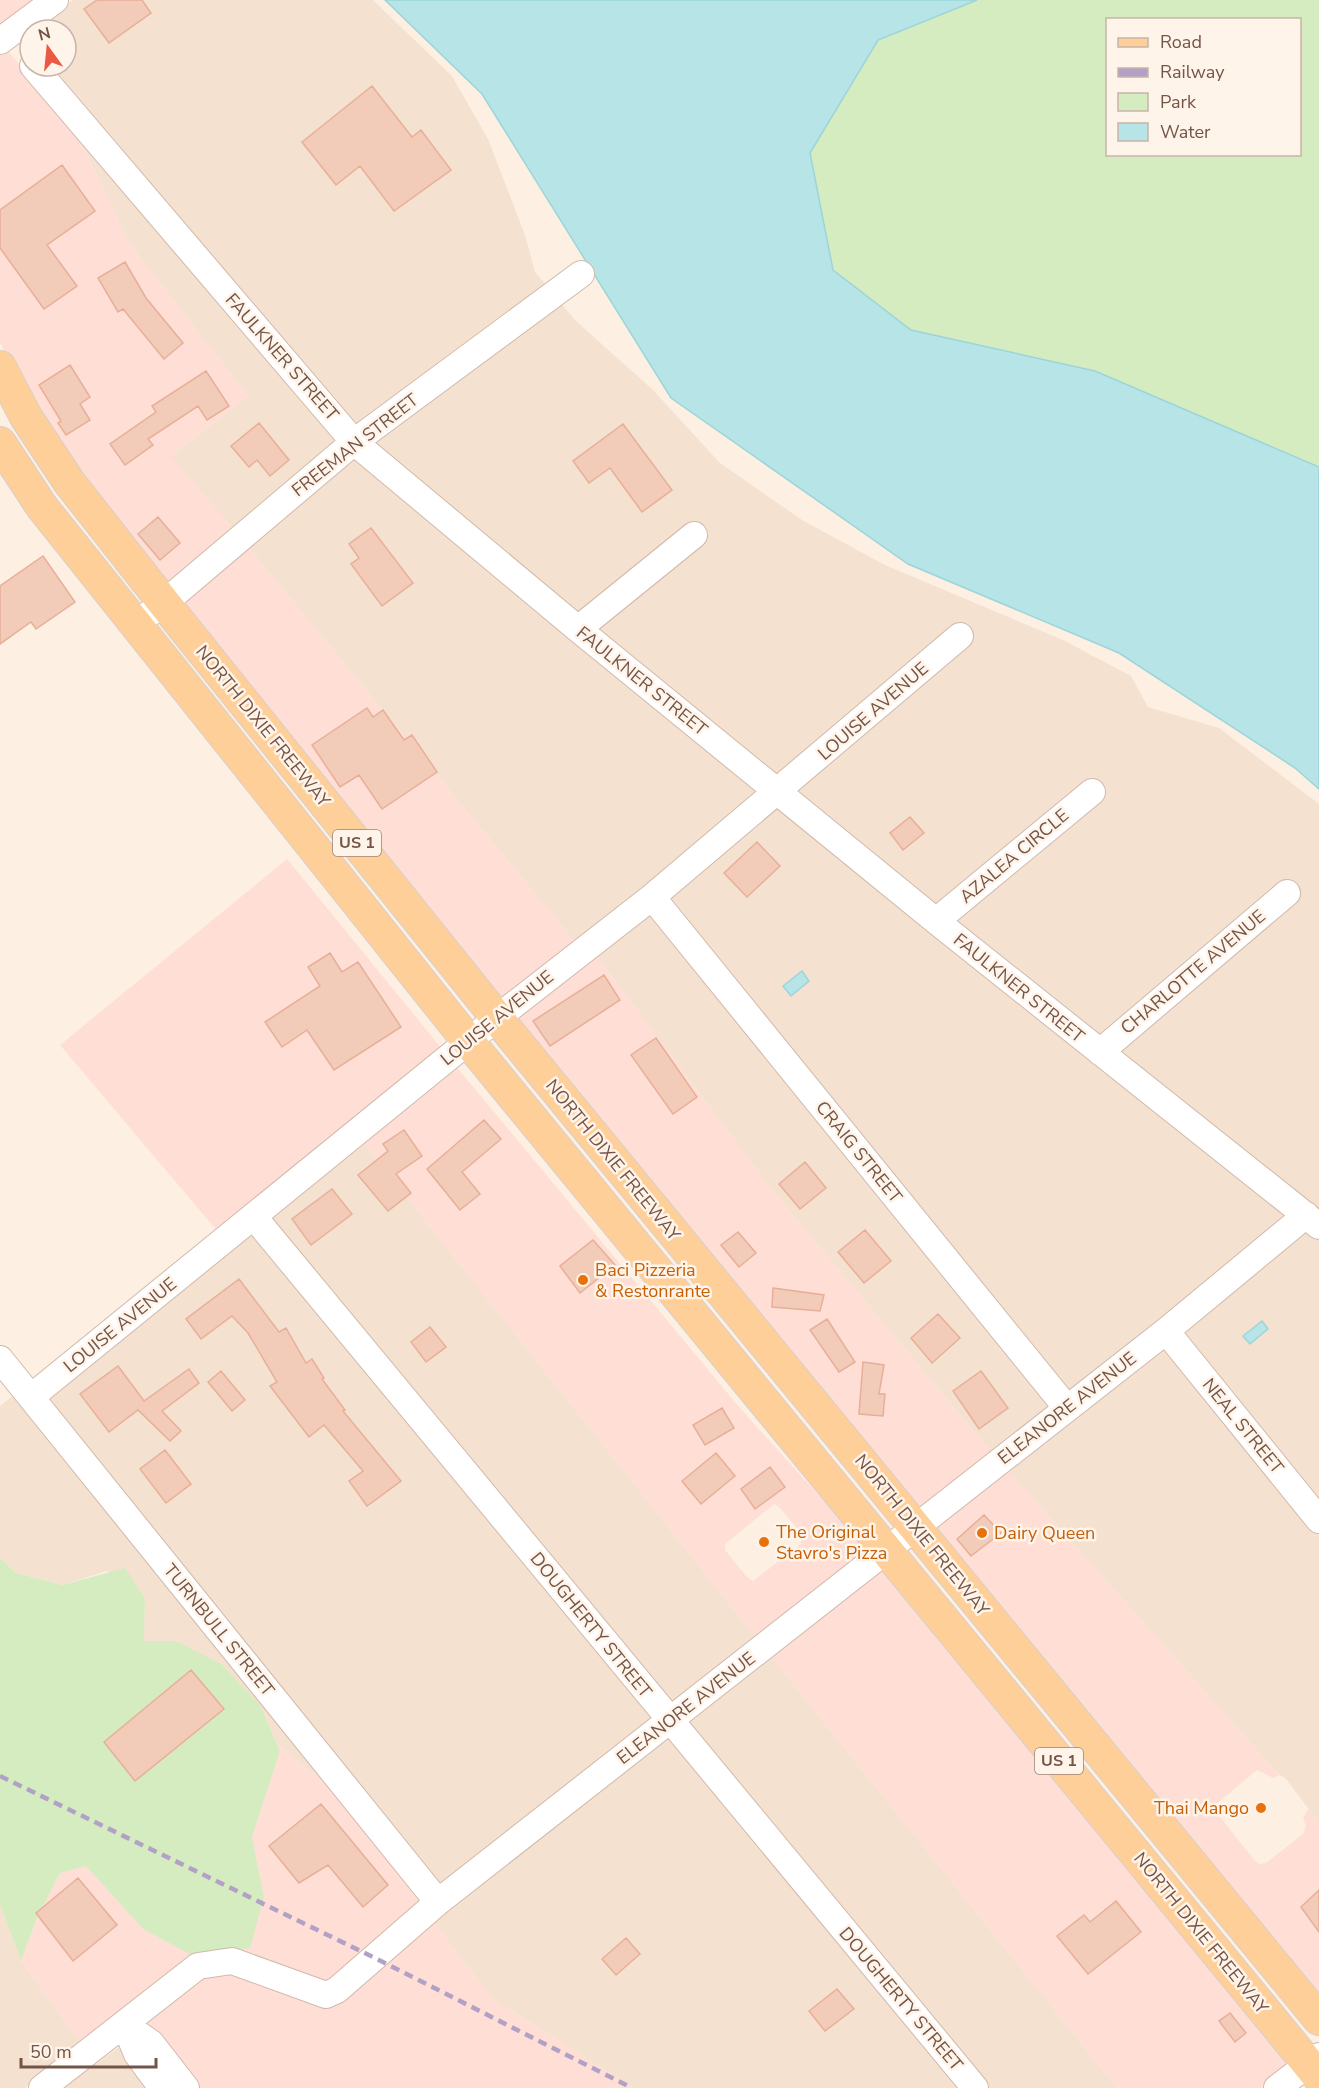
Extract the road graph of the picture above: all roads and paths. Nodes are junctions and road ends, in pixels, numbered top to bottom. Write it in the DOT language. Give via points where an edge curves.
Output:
graph roads {
  1 [pos="55,0"];
  2 [pos="3,38"];
  3 [pos="18,52"];
  4 [pos="43,78"];
  5 [pos="581,274"];
  6 [pos="0,367"];
  7 [pos="354,442"];
  8 [pos="0,443"];
  9 [pos="694,535"];
  10 [pos="164,603"];
  11 [pos="135,624"];
  12 [pos="578,629"];
  13 [pos="960,636"];
  14 [pos="778,792"];
  15 [pos="1092,792"];
  16 [pos="1287,893"];
  17 [pos="651,897"];
  18 [pos="936,921"];
  19 [pos="497,1017"];
  20 [pos="468,1041"];
  21 [pos="1100,1052"];
  22 [pos="254,1217"];
  23 [pos="1312,1220"];
  24 [pos="1166,1331"];
  25 [pos="0,1359"];
  26 [pos="31,1397"];
  27 [pos="1066,1407"];
  28 [pos="1319,1520"];
  29 [pos="915,1528"];
  30 [pos="886,1551"];
  31 [pos="669,1721"];
  32 [pos="438,1902"];
  33 [pos="1319,2019"];
  34 [pos="125,2025"];
  35 [pos="1316,2066"];
  36 [pos="42,2088"];
  37 [pos="162,2088"];
  38 [pos="186,2088"];
  39 [pos="975,2088"];
  40 [pos="1277,2088"];
  1 -- 2 [label="street"];
  2 -- 3 [label="street"];
  4 -- 7 [label="street, FAULKNER STREET"];
  5 -- 7 [label="street, FREEMAN STREET"];
  6 -- 10 [label="main road, NORTH DIXIE FREEWAY / US 1" via="26,417 69,482"];
  7 -- 10 [label="street, FREEMAN STREET"];
  7 -- 12 [label="street, FAULKNER STREET"];
  8 -- 11 [label="main road, NORTH DIXIE FREEWAY / US 1" via="42,507"];
  9 -- 12 [label="street"];
  10 -- 11 [label="street, FREEMAN STREET"];
  10 -- 19 [label="main road, NORTH DIXIE FREEWAY / US 1"];
  11 -- 20 [label="main road, NORTH DIXIE FREEWAY / US 1"];
  12 -- 14 [label="street, FAULKNER STREET"];
  13 -- 14 [label="street, LOUISE AVENUE"];
  14 -- 17 [label="street, LOUISE AVENUE"];
  14 -- 18 [label="street, FAULKNER STREET"];
  15 -- 18 [label="street, AZALEA CIRCLE"];
  16 -- 21 [label="street, CHARLOTTE AVENUE"];
  17 -- 19 [label="street, LOUISE AVENUE"];
  17 -- 27 [label="street, CRAIG STREET"];
  18 -- 21 [label="street, FAULKNER STREET"];
  19 -- 20 [label="street, LOUISE AVENUE"];
  19 -- 29 [label="main road, NORTH DIXIE FREEWAY / US 1"];
  20 -- 22 [label="street, LOUISE AVENUE"];
  20 -- 30 [label="main road, NORTH DIXIE FREEWAY / US 1"];
  21 -- 23 [label="street, FAULKNER STREET"];
  22 -- 26 [label="street, LOUISE AVENUE"];
  22 -- 31 [label="street, DOUGHERTY STREET"];
  23 -- 24 [label="street, ELEANORE AVENUE"];
  24 -- 27 [label="street, ELEANORE AVENUE"];
  24 -- 28 [label="street, NEAL STREET"];
  25 -- 26 [label="street, TURNBULL STREET"];
  26 -- 32 [label="street, TURNBULL STREET"];
  27 -- 29 [label="street, ELEANORE AVENUE"];
  29 -- 30 [label="street, ELEANORE AVENUE"];
  29 -- 33 [label="main road, NORTH DIXIE FREEWAY / US 1"];
  30 -- 31 [label="street, ELEANORE AVENUE"];
  30 -- 35 [label="main road, NORTH DIXIE FREEWAY / US 1"];
  31 -- 32 [label="street, ELEANORE AVENUE"];
  31 -- 39 [label="street, DOUGHERTY STREET"];
  32 -- 34 [label="street, ELEANORE AVENUE" via="337,1990 326,1995 232,1961 198,1966"];
  34 -- 36 [label="street, ELEANORE AVENUE"];
  34 -- 37 [label="street" via="136,2054"];
  34 -- 38 [label="street" via="151,2043"];
  35 -- 40 [label="street"];
}
